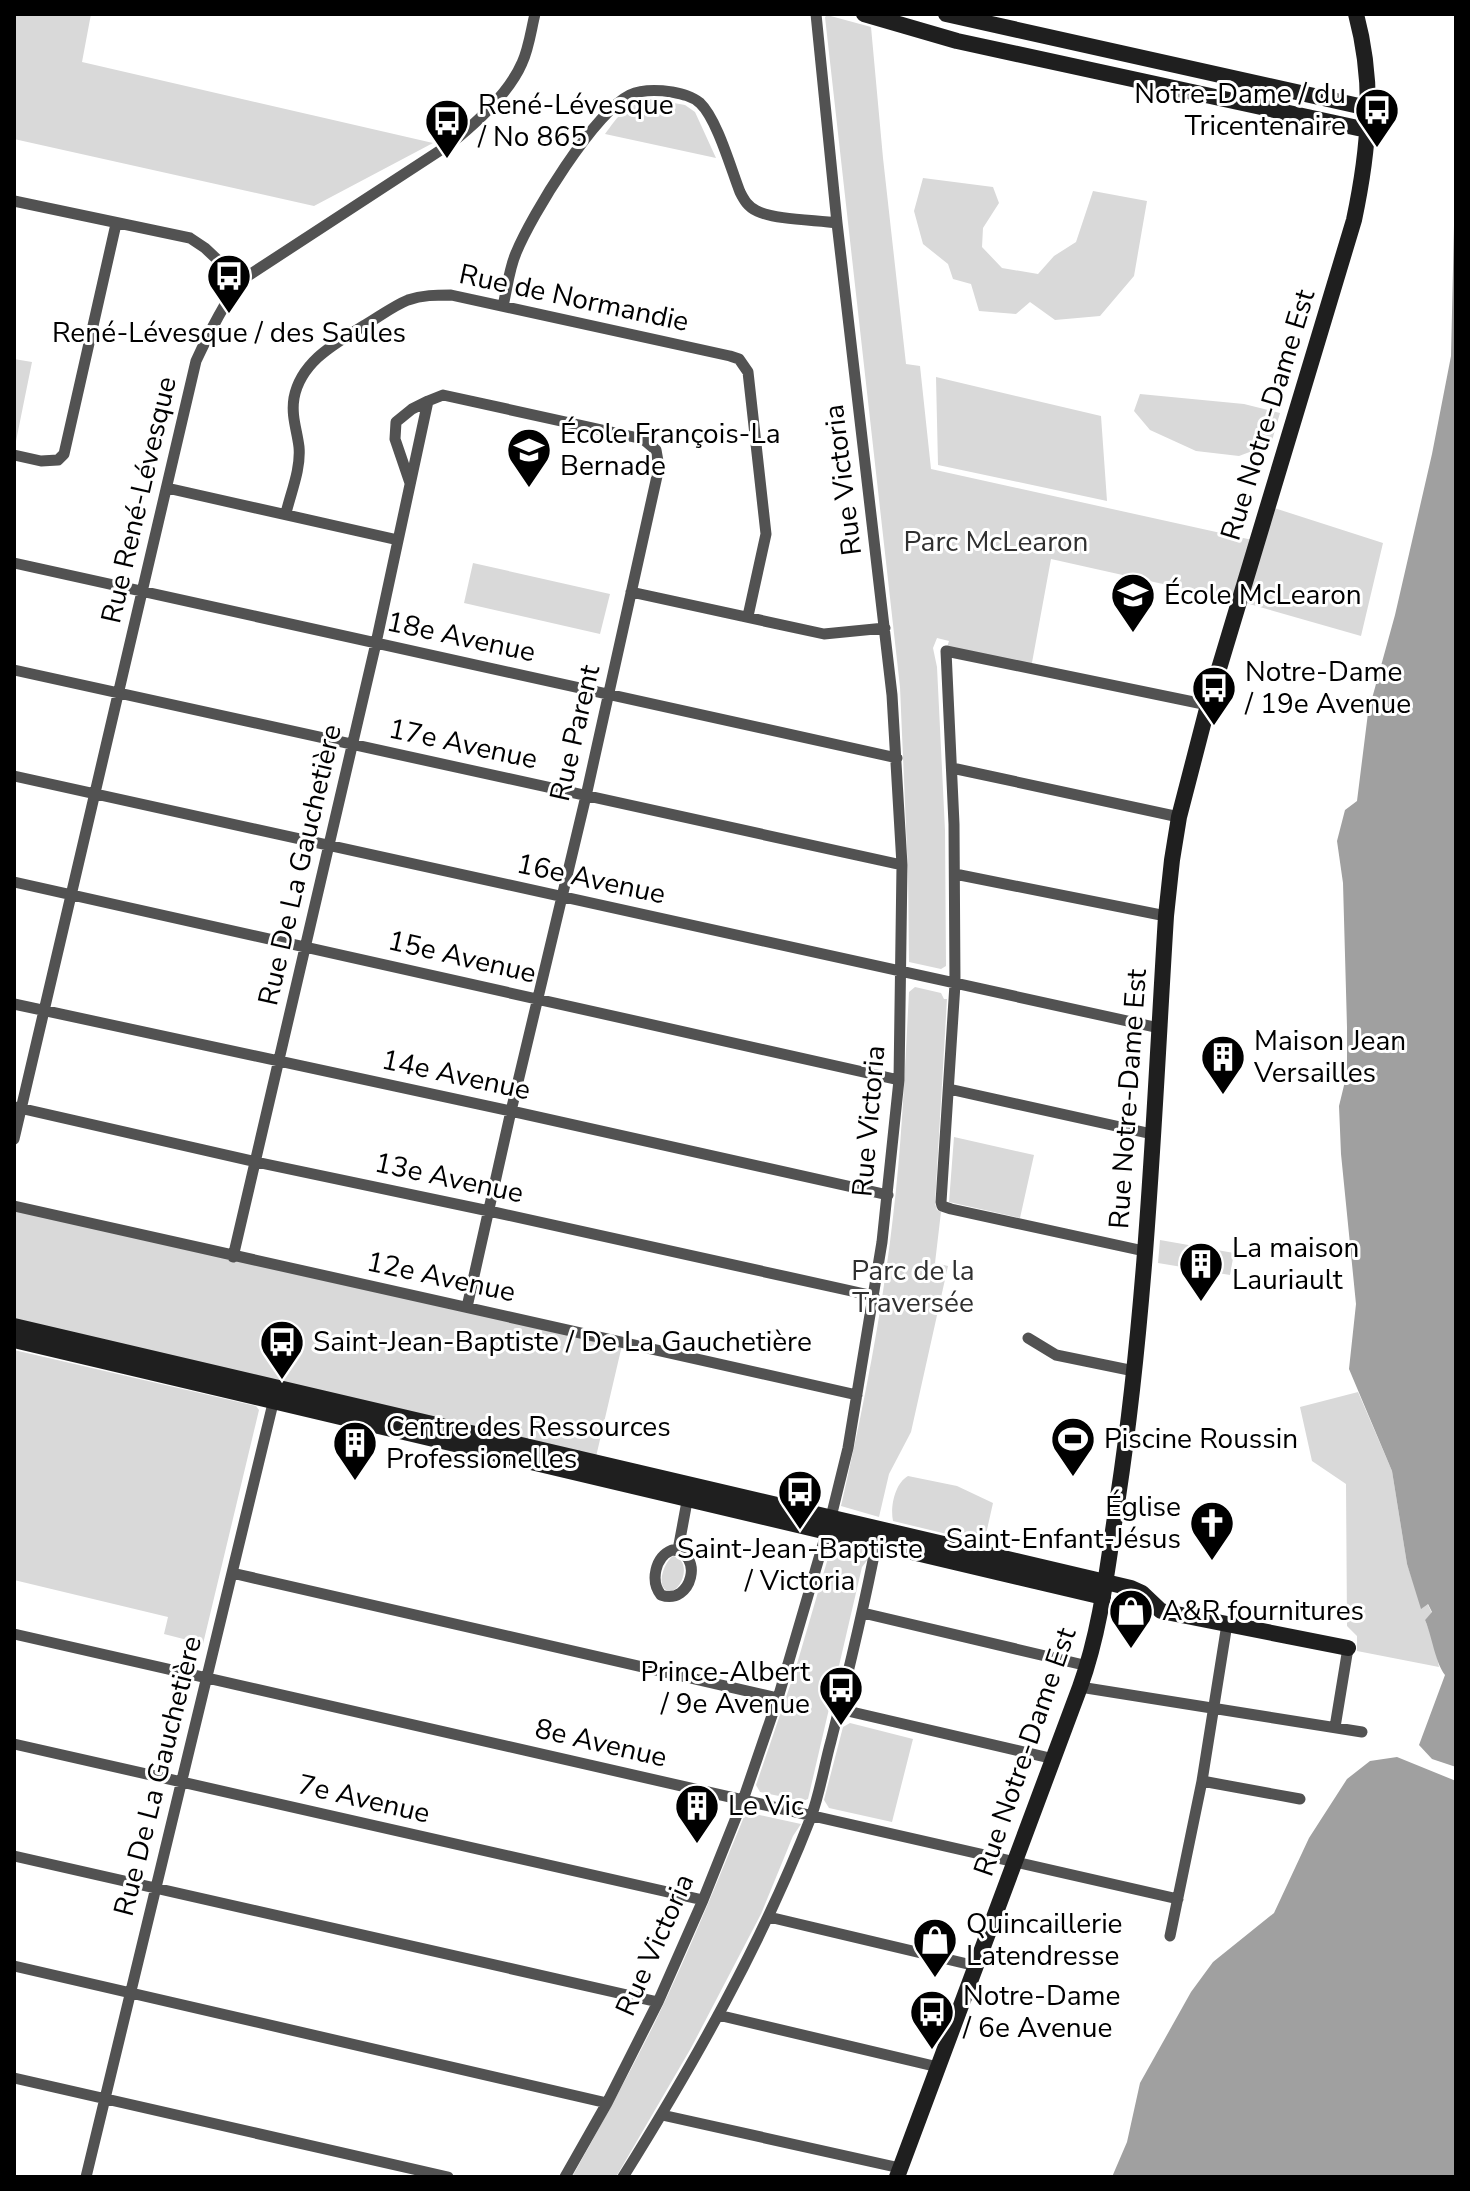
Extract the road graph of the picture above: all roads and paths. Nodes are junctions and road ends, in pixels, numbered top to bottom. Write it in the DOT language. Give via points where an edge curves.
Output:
graph roads {
  1 [pos="535,14"];
  2 [pos="816,14"];
  3 [pos="864,14"];
  4 [pos="946,14"];
  5 [pos="1354,14"];
  6 [pos="1048,38"];
  7 [pos="1044,61"];
  8 [pos="1368,108"];
  9 [pos="1367,130"];
  10 [pos="15,206"];
  11 [pos="837,223"];
  12 [pos="116,224"];
  13 [pos="240,281"];
  14 [pos="503,306"];
  15 [pos="428,401"];
  16 [pos="14,455"];
  17 [pos="410,483"];
  18 [pos="167,488"];
  19 [pos="286,513"];
  20 [pos="398,540"];
  21 [pos="14,563"];
  22 [pos="142,592"];
  23 [pos="631,592"];
  24 [pos="748,616"];
  25 [pos="885,628"];
  26 [pos="376,643"];
  27 [pos="14,670"];
  28 [pos="118,693"];
  29 [pos="609,694"];
  30 [pos="1208,705"];
  31 [pos="353,744"];
  32 [pos="897,758"];
  33 [pos="952,768"];
  34 [pos="14,776"];
  35 [pos="96,794"];
  36 [pos="586,796"];
  37 [pos="1179,817"];
  38 [pos="328,845"];
  39 [pos="902,865"];
  40 [pos="955,874"];
  41 [pos="14,882"];
  42 [pos="72,895"];
  43 [pos="561,897"];
  44 [pos="1166,916"];
  45 [pos="306,947"];
  46 [pos="901,971"];
  47 [pos="955,984"];
  48 [pos="538,999"];
  49 [pos="14,1004"];
  50 [pos="45,1011"];
  51 [pos="1159,1028"];
  52 [pos="279,1061"];
  53 [pos="899,1080"];
  54 [pos="949,1089"];
  55 [pos="17,1107"];
  56 [pos="511,1111"];
  57 [pos="1152,1134"];
  58 [pos="14,1139"];
  59 [pos="256,1162"];
  60 [pos="888,1195"];
  61 [pos="14,1206"];
  62 [pos="489,1211"];
  63 [pos="1144,1251"];
  64 [pos="233,1257"];
  65 [pos="874,1296"];
  66 [pos="467,1307"];
  67 [pos="14,1326"];
  68 [pos="1028,1338"];
  69 [pos="14,1340"];
  70 [pos="1134,1371"];
  71 [pos="275,1394"];
  72 [pos="857,1395"];
  73 [pos="689,1491"];
  74 [pos="828,1524"];
  75 [pos="878,1536"];
  76 [pos="678,1550"];
  77 [pos="232,1573"];
  78 [pos="1105,1590"];
  79 [pos="863,1613"];
  80 [pos="1227,1624"];
  81 [pos="14,1634"];
  82 [pos="1348,1648"];
  83 [pos="1088,1666"];
  84 [pos="206,1678"];
  85 [pos="1080,1687"];
  86 [pos="778,1698"];
  87 [pos="1214,1708"];
  88 [pos="839,1709"];
  89 [pos="1335,1727"];
  90 [pos="1362,1732"];
  91 [pos="14,1744"];
  92 [pos="1054,1759"];
  93 [pos="1202,1781"];
  94 [pos="181,1782"];
  95 [pos="1300,1799"];
  96 [pos="743,1800"];
  97 [pos="811,1816"];
  98 [pos="14,1856"];
  99 [pos="1015,1862"];
  100 [pos="155,1888"];
  101 [pos="1178,1899"];
  102 [pos="703,1900"];
  103 [pos="769,1917"];
  104 [pos="1170,1936"];
  105 [pos="14,1966"];
  106 [pos="976,1966"];
  107 [pos="129,1993"];
  108 [pos="658,2002"];
  109 [pos="718,2015"];
  110 [pos="938,2067"];
  111 [pos="14,2078"];
  112 [pos="105,2098"];
  113 [pos="607,2103"];
  114 [pos="662,2115"];
  115 [pos="899,2172"];
  116 [pos="86,2177"];
  117 [pos="448,2177"];
  118 [pos="565,2177"];
  119 [pos="623,2177"];
  1 -- 13 [label="street, Rue René-Lévesque" via="523,62 469,129"];
  2 -- 11 [label="street, Rue Victoria"];
  3 -- 7 [label="main road"];
  4 -- 6 [label="main road"];
  5 -- 8 [label="main road, Rue Notre-Dame Est" via="1365,51"];
  6 -- 7 [label="main road"];
  6 -- 8 [label="main road"];
  7 -- 9 [label="main road"];
  8 -- 9 [label="main road, Rue Notre-Dame Est"];
  9 -- 30 [label="main road, Rue Notre-Dame Est" via="1354,220"];
  10 -- 12 [label="street"];
  11 -- 14 [label="street" via="757,211 740,192 710,116 697,101 667,91 639,92 620,101 567,164 514,257"];
  11 -- 25 [label="street, Rue Victoria"];
  12 -- 13 [label="street" via="190,238"];
  12 -- 16 [label="street" via="64,454 50,462"];
  13 -- 18 [label="street, Rue René-Lévesque" via="196,361"];
  14 -- 19 [label="street, Rue de Normandie" via="451,295 410,300 314,360 295,394 298,465"];
  14 -- 24 [label="street, Rue de Normandie" via="730,356 745,365 766,534"];
  15 -- 17 [label="street, Rue De La Gauchetière"];
  15 -- 17 [label="street" via="396,422 395,439"];
  15 -- 23 [label="street, Rue Parent" via="443,395 476,402 643,439 656,450 658,479"];
  17 -- 20 [label="street, Rue De La Gauchetière"];
  18 -- 19 [label="street"];
  18 -- 22 [label="street, Rue René-Lévesque"];
  19 -- 20 [label="street"];
  20 -- 26 [label="street, Rue De La Gauchetière"];
  21 -- 22 [label="street, 18e Avenue"];
  22 -- 26 [label="street, 18e Avenue"];
  22 -- 28 [label="street, Rue René-Lévesque"];
  23 -- 24 [label="street"];
  23 -- 29 [label="street, Rue Parent"];
  24 -- 25 [label="street" via="824,634"];
  25 -- 32 [label="street, Rue Victoria"];
  26 -- 29 [label="street, 18e Avenue"];
  26 -- 31 [label="street, Rue De La Gauchetière"];
  27 -- 28 [label="street, 17e Avenue"];
  28 -- 31 [label="street, 17e Avenue"];
  28 -- 35 [label="street, Rue René-Lévesque"];
  29 -- 32 [label="street, 18e Avenue"];
  29 -- 36 [label="street, Rue Parent"];
  30 -- 33 [label="street" via="946,651"];
  30 -- 37 [label="main road, Rue Notre-Dame Est"];
  31 -- 36 [label="street, 17e Avenue"];
  31 -- 38 [label="street, Rue De La Gauchetière"];
  32 -- 39 [label="street, Rue Victoria"];
  33 -- 37 [label="street"];
  33 -- 40 [label="street"];
  34 -- 35 [label="street, 16e Avenue"];
  35 -- 38 [label="street, 16e Avenue"];
  35 -- 42 [label="street, Rue René-Lévesque"];
  36 -- 39 [label="street, 17e Avenue"];
  36 -- 43 [label="street, Rue Parent"];
  37 -- 44 [label="main road, Rue Notre-Dame Est"];
  38 -- 43 [label="street, 16e Avenue"];
  38 -- 45 [label="street, Rue De La Gauchetière"];
  39 -- 46 [label="street, Rue Victoria"];
  40 -- 44 [label="street"];
  40 -- 47 [label="street"];
  41 -- 42 [label="street, 15e Avenue"];
  42 -- 45 [label="street, 15e Avenue"];
  42 -- 50 [label="street, Rue René-Lévesque"];
  43 -- 46 [label="street, 16e Avenue"];
  43 -- 48 [label="street, Rue Parent"];
  44 -- 51 [label="main road, Rue Notre-Dame Est"];
  45 -- 48 [label="street, 15e Avenue"];
  45 -- 52 [label="street, Rue De La Gauchetière"];
  46 -- 47 [label="street, 16e Avenue"];
  46 -- 53 [label="street, Rue Victoria"];
  47 -- 51 [label="street, 16e Avenue"];
  47 -- 54 [label="street"];
  48 -- 53 [label="street, 15e Avenue"];
  48 -- 56 [label="street, Rue Parent"];
  49 -- 50 [label="street, 14e Avenue"];
  50 -- 52 [label="street, 14e Avenue"];
  50 -- 55 [label="street, Rue René-Lévesque"];
  51 -- 57 [label="main road, Rue Notre-Dame Est"];
  52 -- 56 [label="street, 14e Avenue"];
  52 -- 59 [label="street, Rue De La Gauchetière"];
  53 -- 60 [label="street, Rue Victoria"];
  54 -- 57 [label="street"];
  54 -- 63 [label="street" via="942,1206"];
  55 -- 58 [label="street, Rue René-Lévesque"];
  55 -- 59 [label="street, 13e Avenue"];
  56 -- 60 [label="street, 14e Avenue"];
  56 -- 62 [label="street, Rue Parent"];
  57 -- 63 [label="main road, Rue Notre-Dame Est"];
  59 -- 62 [label="street, 13e Avenue"];
  59 -- 64 [label="street, Rue De La Gauchetière"];
  60 -- 65 [label="street, Rue Victoria"];
  61 -- 64 [label="street, 12e Avenue"];
  62 -- 65 [label="street, 13e Avenue"];
  62 -- 66 [label="street, Rue Parent"];
  63 -- 70 [label="main road, Rue Notre-Dame Est"];
  64 -- 66 [label="street, 12e Avenue"];
  65 -- 72 [label="street, Rue Victoria"];
  66 -- 72 [label="street, 12e Avenue"];
  67 -- 71 [label="main road"];
  68 -- 70 [label="street" via="1056,1355"];
  69 -- 71 [label="main road"];
  70 -- 78 [label="main road, Rue Notre-Dame Est"];
  71 -- 73 [label="main road"];
  71 -- 77 [label="street, Rue De La Gauchetière"];
  72 -- 74 [label="street, Rue Victoria"];
  73 -- 74 [label="main road"];
  73 -- 76 [label="street"];
  74 -- 75 [label="main road"];
  74 -- 86 [label="street, Rue Victoria"];
  75 -- 78 [label="main road"];
  75 -- 79 [label="street"];
  77 -- 84 [label="street, Rue De La Gauchetière"];
  77 -- 86 [label="street"];
  78 -- 80 [label="main road" via="1131,1588 1161,1611"];
  78 -- 83 [label="main road, Rue Notre-Dame Est"];
  79 -- 83 [label="street"];
  79 -- 88 [label="street"];
  80 -- 82 [label="main road"];
  80 -- 87 [label="street"];
  81 -- 84 [label="street, 8e Avenue"];
  82 -- 89 [label="street"];
  83 -- 85 [label="main road, Rue Notre-Dame Est"];
  84 -- 94 [label="street, Rue De La Gauchetière"];
  84 -- 96 [label="street, 8e Avenue"];
  85 -- 87 [label="street"];
  85 -- 92 [label="main road, Rue Notre-Dame Est"];
  86 -- 96 [label="street, Rue Victoria"];
  87 -- 89 [label="street"];
  87 -- 93 [label="street"];
  88 -- 92 [label="street"];
  88 -- 97 [label="street"];
  89 -- 90 [label="street"];
  91 -- 94 [label="street, 7e Avenue"];
  92 -- 99 [label="main road, Rue Notre-Dame Est"];
  93 -- 95 [label="street"];
  93 -- 101 [label="street"];
  94 -- 100 [label="street, Rue De La Gauchetière"];
  94 -- 102 [label="street, 7e Avenue"];
  96 -- 97 [label="street, 8e Avenue"];
  96 -- 102 [label="street, Rue Victoria"];
  97 -- 99 [label="street, 8e Avenue"];
  97 -- 103 [label="street"];
  98 -- 100 [label="street"];
  99 -- 101 [label="street, 8e Avenue"];
  99 -- 106 [label="main road, Rue Notre-Dame Est"];
  100 -- 107 [label="street, Rue De La Gauchetière"];
  100 -- 108 [label="street"];
  101 -- 104 [label="street"];
  102 -- 108 [label="street, Rue Victoria"];
  103 -- 106 [label="street"];
  103 -- 109 [label="street"];
  105 -- 107 [label="street"];
  106 -- 110 [label="main road, Rue Notre-Dame Est"];
  107 -- 112 [label="street, Rue De La Gauchetière"];
  107 -- 113 [label="street"];
  108 -- 113 [label="street, Rue Victoria"];
  109 -- 110 [label="street"];
  109 -- 114 [label="street"];
  110 -- 115 [label="main road, Rue Notre-Dame Est"];
  111 -- 112 [label="street"];
  112 -- 116 [label="street, Rue De La Gauchetière"];
  112 -- 117 [label="street"];
  113 -- 118 [label="street, Rue Victoria"];
  114 -- 115 [label="street"];
  114 -- 119 [label="street"];
}
